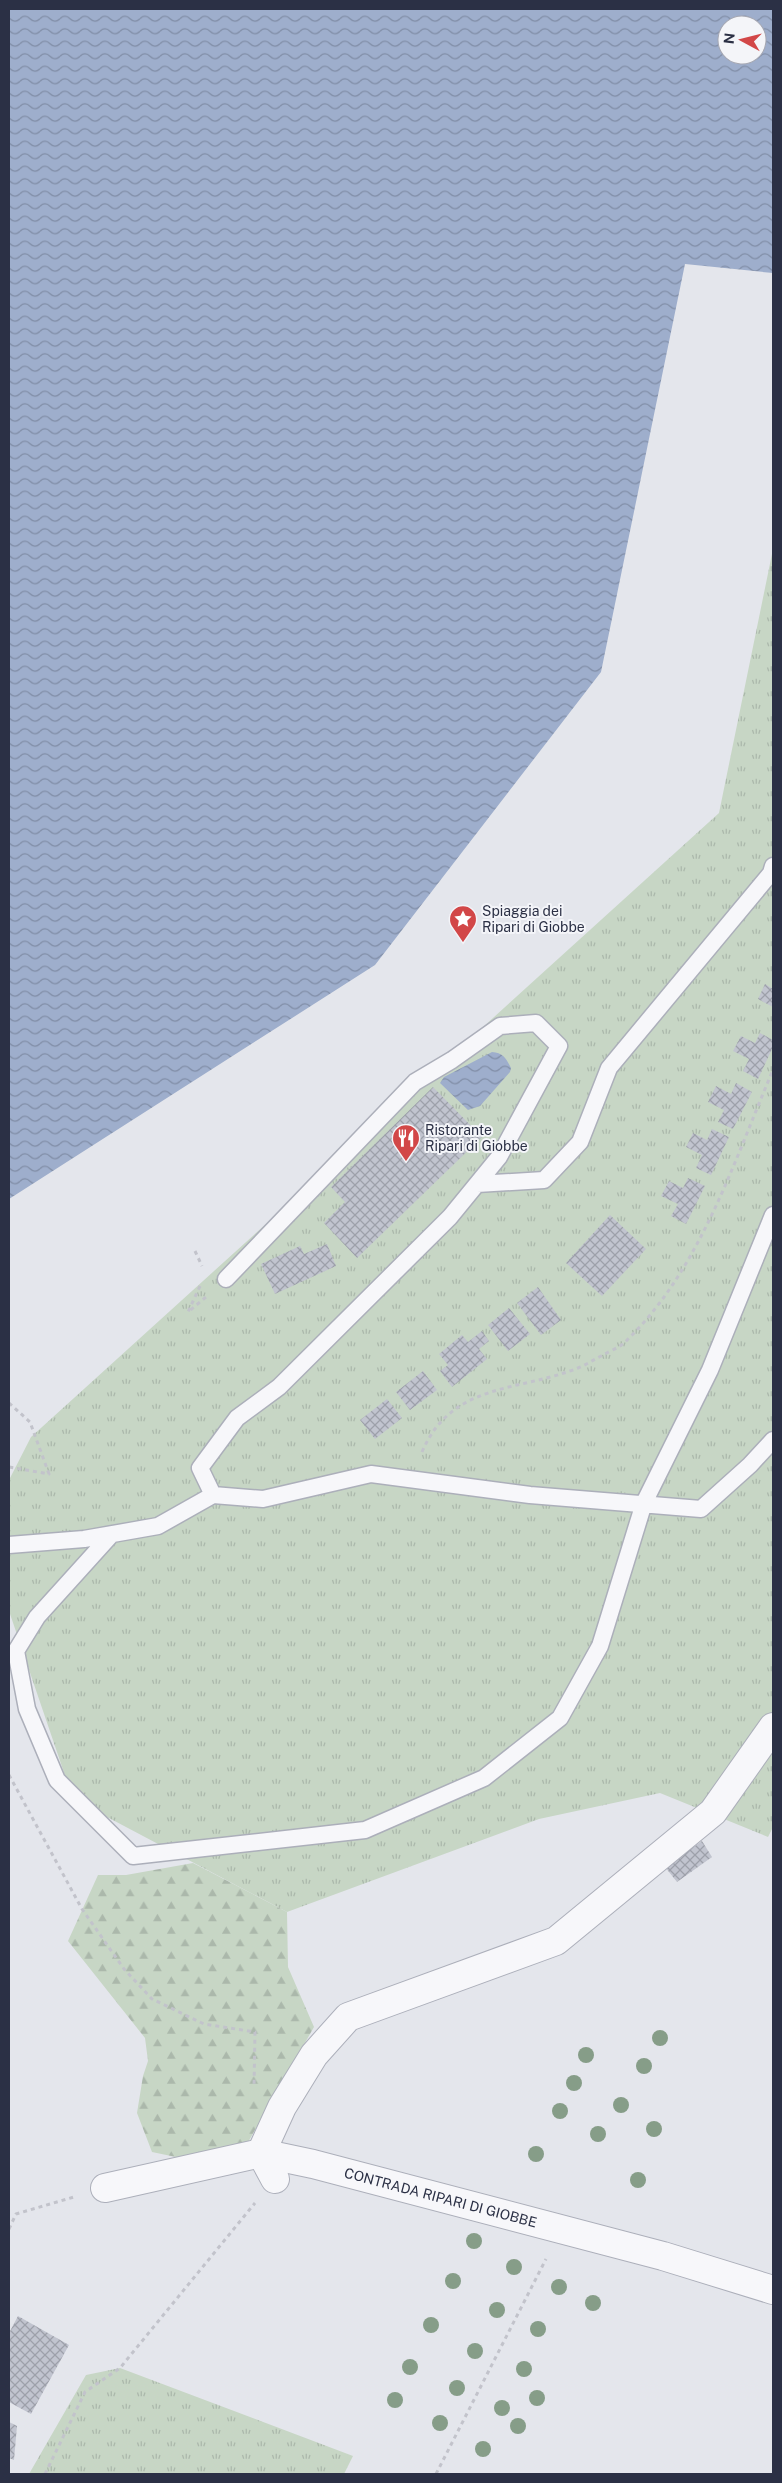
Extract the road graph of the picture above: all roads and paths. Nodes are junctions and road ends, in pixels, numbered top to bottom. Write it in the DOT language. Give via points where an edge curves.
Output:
graph roads {
  1 [pos="773,866"];
  2 [pos="773,1070"];
  3 [pos="477,1184"];
  4 [pos="773,1215"];
  5 [pos="226,1279"];
  6 [pos="9,1403"];
  7 [pos="773,1440"];
  8 [pos="9,1467"];
  9 [pos="409,1479"];
  10 [pos="213,1495"];
  11 [pos="644,1503"];
  12 [pos="112,1534"];
  13 [pos="9,1545"];
  14 [pos="773,1727"];
  15 [pos="9,1775"];
  16 [pos="254,2089"];
  17 [pos="261,2153"];
  18 [pos="275,2179"];
  19 [pos="105,2188"];
  20 [pos="16,2214"];
  21 [pos="9,2215"];
  22 [pos="9,2228"];
  23 [pos="562,2229"];
  24 [pos="773,2290"];
  25 [pos="45,2474"];
  26 [pos="436,2474"];
  1 -- 3 [label="lane" via="771,873 609,1068 580,1142 544,1180"];
  2 -- 9 [label="path" via="714,1209 670,1290 623,1344 578,1368 479,1395 442,1419 428,1439"];
  3 -- 5 [label="lane" via="499,1157 559,1046 536,1023 500,1026 415,1082"];
  3 -- 10 [label="lane" via="450,1217 278,1387 237,1418 200,1468"];
  4 -- 11 [label="lane" via="710,1370"];
  6 -- 8 [label="path" via="30,1422 49,1474"];
  7 -- 11 [label="lane" via="701,1509"];
  9 -- 10 [label="lane" via="371,1474 263,1499"];
  9 -- 11 [label="lane" via="530,1495"];
  10 -- 12 [label="lane" via="158,1526"];
  11 -- 12 [label="lane" via="600,1646 560,1718 484,1778 365,1830 133,1856 57,1780 27,1709 16,1651 37,1617"];
  12 -- 13 [label="lane"];
  14 -- 17 [label="street" via="713,1812 556,1941 348,2017 314,2055 282,2107"];
  15 -- 16 [label="path" via="82,1909 124,1969 152,1999 204,2024 256,2032"];
  17 -- 18 [label="street"];
  17 -- 19 [label="street, CONTRADA RIPARI DI GIOBBE"];
  17 -- 23 [label="street, CONTRADA RIPARI DI GIOBBE"];
  18 -- 25 [label="path" via="120,2368 85,2392"];
  19 -- 20 [label="path"];
  20 -- 21 [label="path"];
  20 -- 22 [label="path"];
  23 -- 24 [label="street, CONTRADA RIPARI DI GIOBBE"];
  23 -- 26 [label="path"];
}
